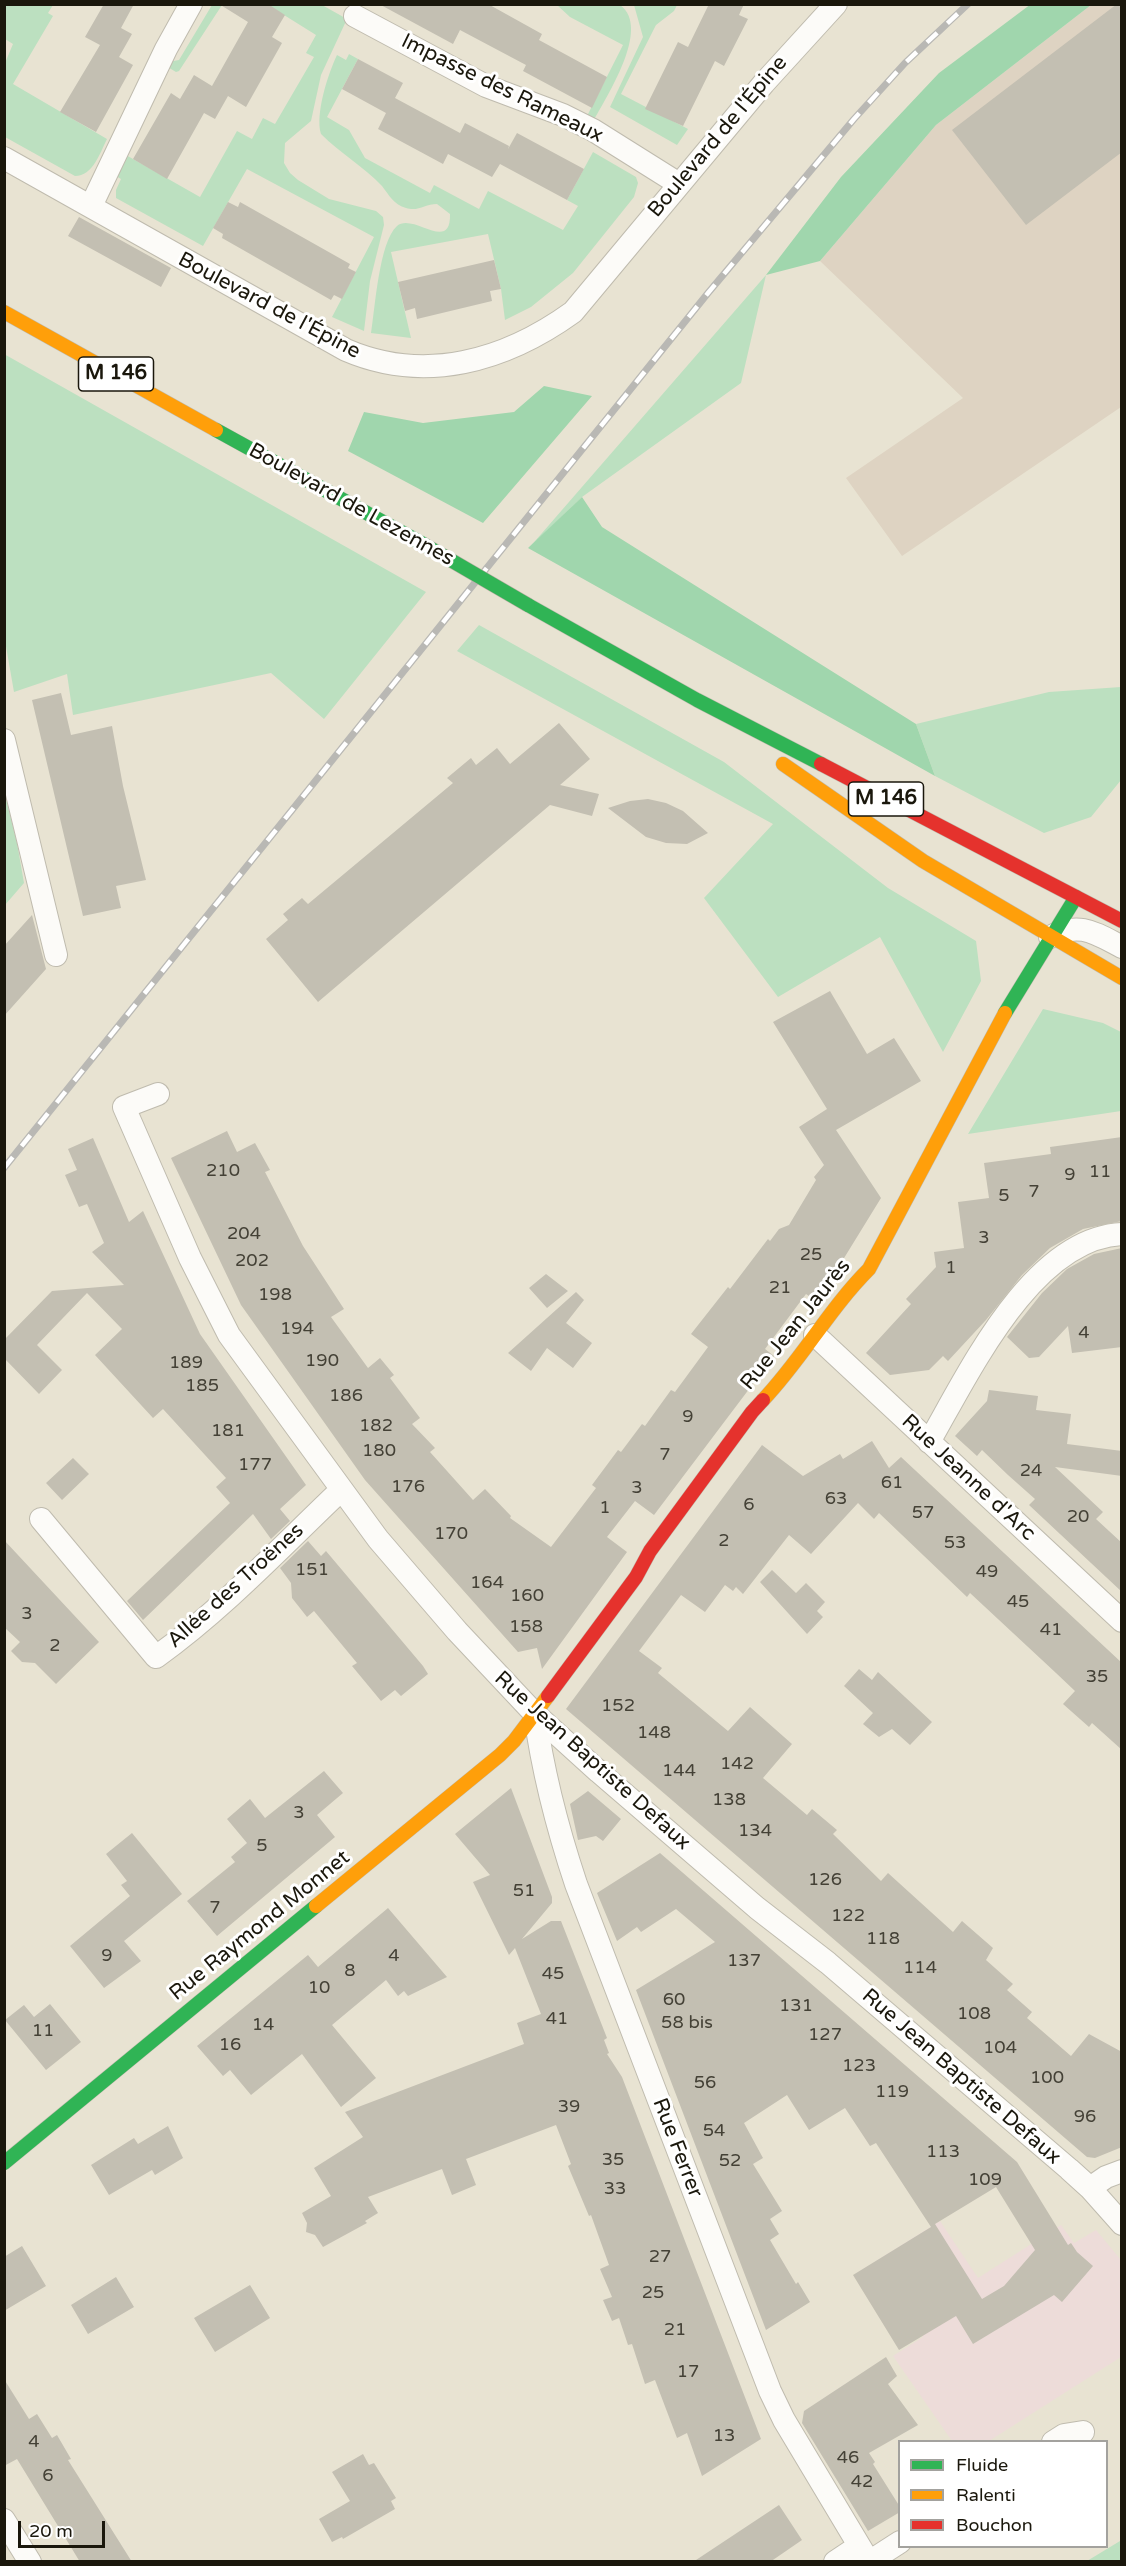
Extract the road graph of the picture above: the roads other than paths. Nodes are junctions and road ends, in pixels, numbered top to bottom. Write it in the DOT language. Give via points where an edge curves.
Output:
graph roads {
  1 [pos="191,4"];
  2 [pos="836,4"];
  3 [pos="355,16"];
  4 [pos="4,159"];
  5 [pos="679,184"];
  6 [pos="91,206"];
  7 [pos="4,312"];
  8 [pos="697,700"];
  9 [pos="4,740"];
  10 [pos="1076,897"];
  11 [pos="1122,921"];
  12 [pos="1050,937"];
  13 [pos="1122,947"];
  14 [pos="56,955"];
  15 [pos="1122,978"];
  16 [pos="158,1094"];
  17 [pos="1122,1234"];
  18 [pos="815,1335"];
  19 [pos="929,1442"];
  20 [pos="341,1490"];
  21 [pos="40,1519"];
  22 [pos="1122,1621"];
  23 [pos="535,1714"];
  24 [pos="4,2163"];
  25 [pos="1122,2170"];
  26 [pos="1090,2188"];
  27 [pos="1122,2224"];
  28 [pos="1083,2432"];
  29 [pos="1056,2440"];
  30 [pos="4,2520"];
  31 [pos="898,2543"];
  32 [pos="866,2556"];
  33 [pos="30,2562"];
  34 [pos="835,2562"];
  1 -- 6 [label="street"];
  2 -- 5 [label="street, Boulevard de l'Épine" via="791,51"];
  3 -- 5 [label="street, Impasse des Rameaux" via="486,86 573,120"];
  4 -- 6 [label="street, Boulevard de l'Épine"];
  5 -- 6 [label="street, Boulevard de l'Épine" via="573,312 549,329 486,357 419,366 383,363 329,342"];
  7 -- 8 [label="main road, Boulevard de Lezennes / M 146, bridge"];
  8 -- 10 [label="main road, Boulevard de Lezennes / M 146"];
  8 -- 12 [label="main road, Boulevard de Lezennes / M 146" via="923,861"];
  9 -- 14 [label="street"];
  10 -- 11 [label="main road, Boulevard de Lezennes / M 146"];
  10 -- 12 [label="main road, Rue Jean Jaurès"];
  12 -- 13 [label="street" via="1077,928"];
  12 -- 15 [label="main road, Boulevard de Lezennes / M 146"];
  12 -- 18 [label="main road, Rue Jean Jaurès" via="1005,1014 884,1246"];
  16 -- 20 [label="street, Rue Jean Baptiste Defaux" via="124,1107 195,1268 230,1335"];
  17 -- 19 [label="street" via="1094,1239 1074,1248 1034,1280 1001,1322"];
  18 -- 19 [label="street, Rue Jeanne d'Arc"];
  18 -- 23 [label="main road, Rue Jean Jaurès" via="650,1551 636,1577"];
  19 -- 22 [label="street, Rue Jeanne d'Arc"];
  20 -- 21 [label="street, Allée des Troënes" via="194,1630 156,1657"];
  20 -- 23 [label="street, Rue Jean Baptiste Defaux" via="420,1589"];
  23 -- 24 [label="main road, Rue Raymond Monnet" via="500,1755"];
  23 -- 26 [label="street, Rue Jean Baptiste Defaux" via="757,1908 858,1988"];
  23 -- 32 [label="street, Rue Ferrer" via="550,1802 576,1884 770,2391"];
  25 -- 26 [label="street"];
  26 -- 27 [label="street, Rue Jean Baptiste Defaux"];
  28 -- 29 [label="street" via="1064,2434"];
  30 -- 33 [label="street"];
  31 -- 32 [label="street"];
  32 -- 34 [label="street"];
}
